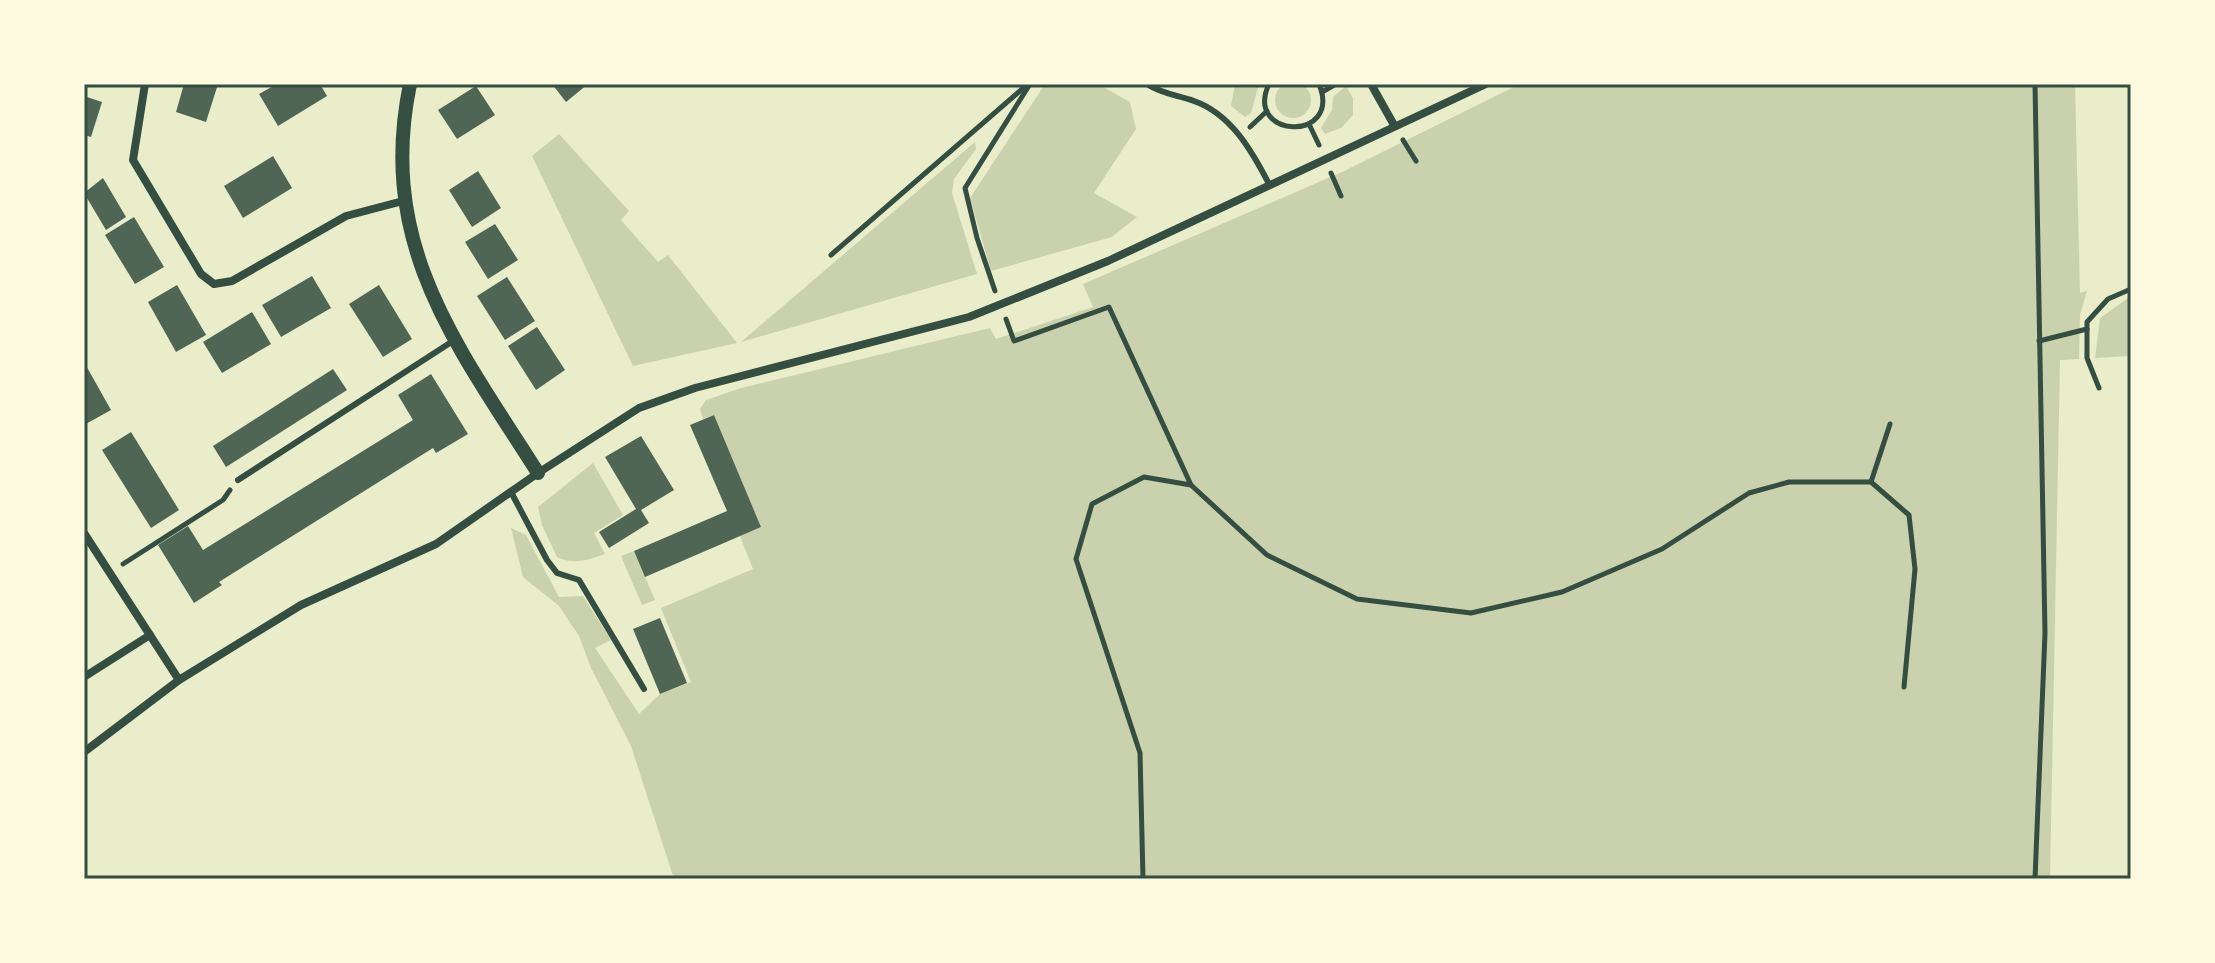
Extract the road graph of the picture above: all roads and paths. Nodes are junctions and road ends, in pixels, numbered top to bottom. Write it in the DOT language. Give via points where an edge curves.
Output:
graph roads {
  1 [pos="145,84"];
  2 [pos="410,84"];
  3 [pos="1029,84"];
  4 [pos="1147,84"];
  5 [pos="1269,84"];
  6 [pos="1319,84"];
  7 [pos="1336,84"];
  8 [pos="1371,84"];
  9 [pos="1486,84"];
  10 [pos="2035,84"];
  11 [pos="1322,92"];
  12 [pos="1394,125"];
  13 [pos="1269,184"];
  14 [pos="403,201"];
  15 [pos="831,255"];
  16 [pos="988,273"];
  17 [pos="2131,289"];
  18 [pos="2087,329"];
  19 [pos="453,341"];
  20 [pos="1014,341"];
  21 [pos="2039,341"];
  22 [pos="2099,388"];
  23 [pos="1890,424"];
  24 [pos="538,473"];
  25 [pos="238,480"];
  26 [pos="1871,482"];
  27 [pos="1191,485"];
  28 [pos="511,492"];
  29 [pos="84,533"];
  30 [pos="110,573"];
  31 [pos="150,635"];
  32 [pos="84,677"];
  33 [pos="179,680"];
  34 [pos="1904,687"];
  35 [pos="644,689"];
  36 [pos="84,752"];
  37 [pos="1143,879"];
  38 [pos="2035,879"];
  1 -- 14 [label="street" via="133,160 201,274 214,284 232,281 346,216"];
  2 -- 14 [label="street" via="401,128"];
  3 -- 15 [label="path"];
  3 -- 16 [label="path" via="965,188"];
  4 -- 13 [label="lane" via="1218,112 1256,158"];
  5 -- 11 [label="path" via="1267,111 1290,128 1316,118"];
  6 -- 11 [label="path"];
  7 -- 11 [label="path"];
  8 -- 12 [label="street"];
  9 -- 12 [label="street"];
  10 -- 21 [label="path"];
  12 -- 13 [label="street"];
  13 -- 24 [label="street" via="1108,261 969,317 695,388 639,408"];
  14 -- 19 [label="street" via="418,263"];
  17 -- 18 [label="path" via="2108,299 2087,322"];
  18 -- 21 [label="path"];
  18 -- 22 [label="path" via="2087,358"];
  19 -- 24 [label="street"];
  19 -- 25 [label="lane"];
  20 -- 27 [label="path" via="1109,307"];
  21 -- 38 [label="path" via="2045,633"];
  23 -- 26 [label="path"];
  24 -- 28 [label="street"];
  25 -- 30 [label="path" via="223,500"];
  26 -- 27 [label="path" via="1789,482 1749,493 1662,549 1562,592 1471,613 1357,599 1267,555"];
  26 -- 34 [label="path" via="1909,515 1915,569"];
  27 -- 37 [label="path" via="1144,477 1092,504 1076,559 1140,753"];
  28 -- 33 [label="street" via="436,544 301,605"];
  28 -- 35 [label="lane" via="547,560 557,573 579,580"];
  29 -- 30 [label="street"];
  30 -- 31 [label="street"];
  31 -- 32 [label="street"];
  31 -- 33 [label="street"];
  33 -- 36 [label="street"];
}
